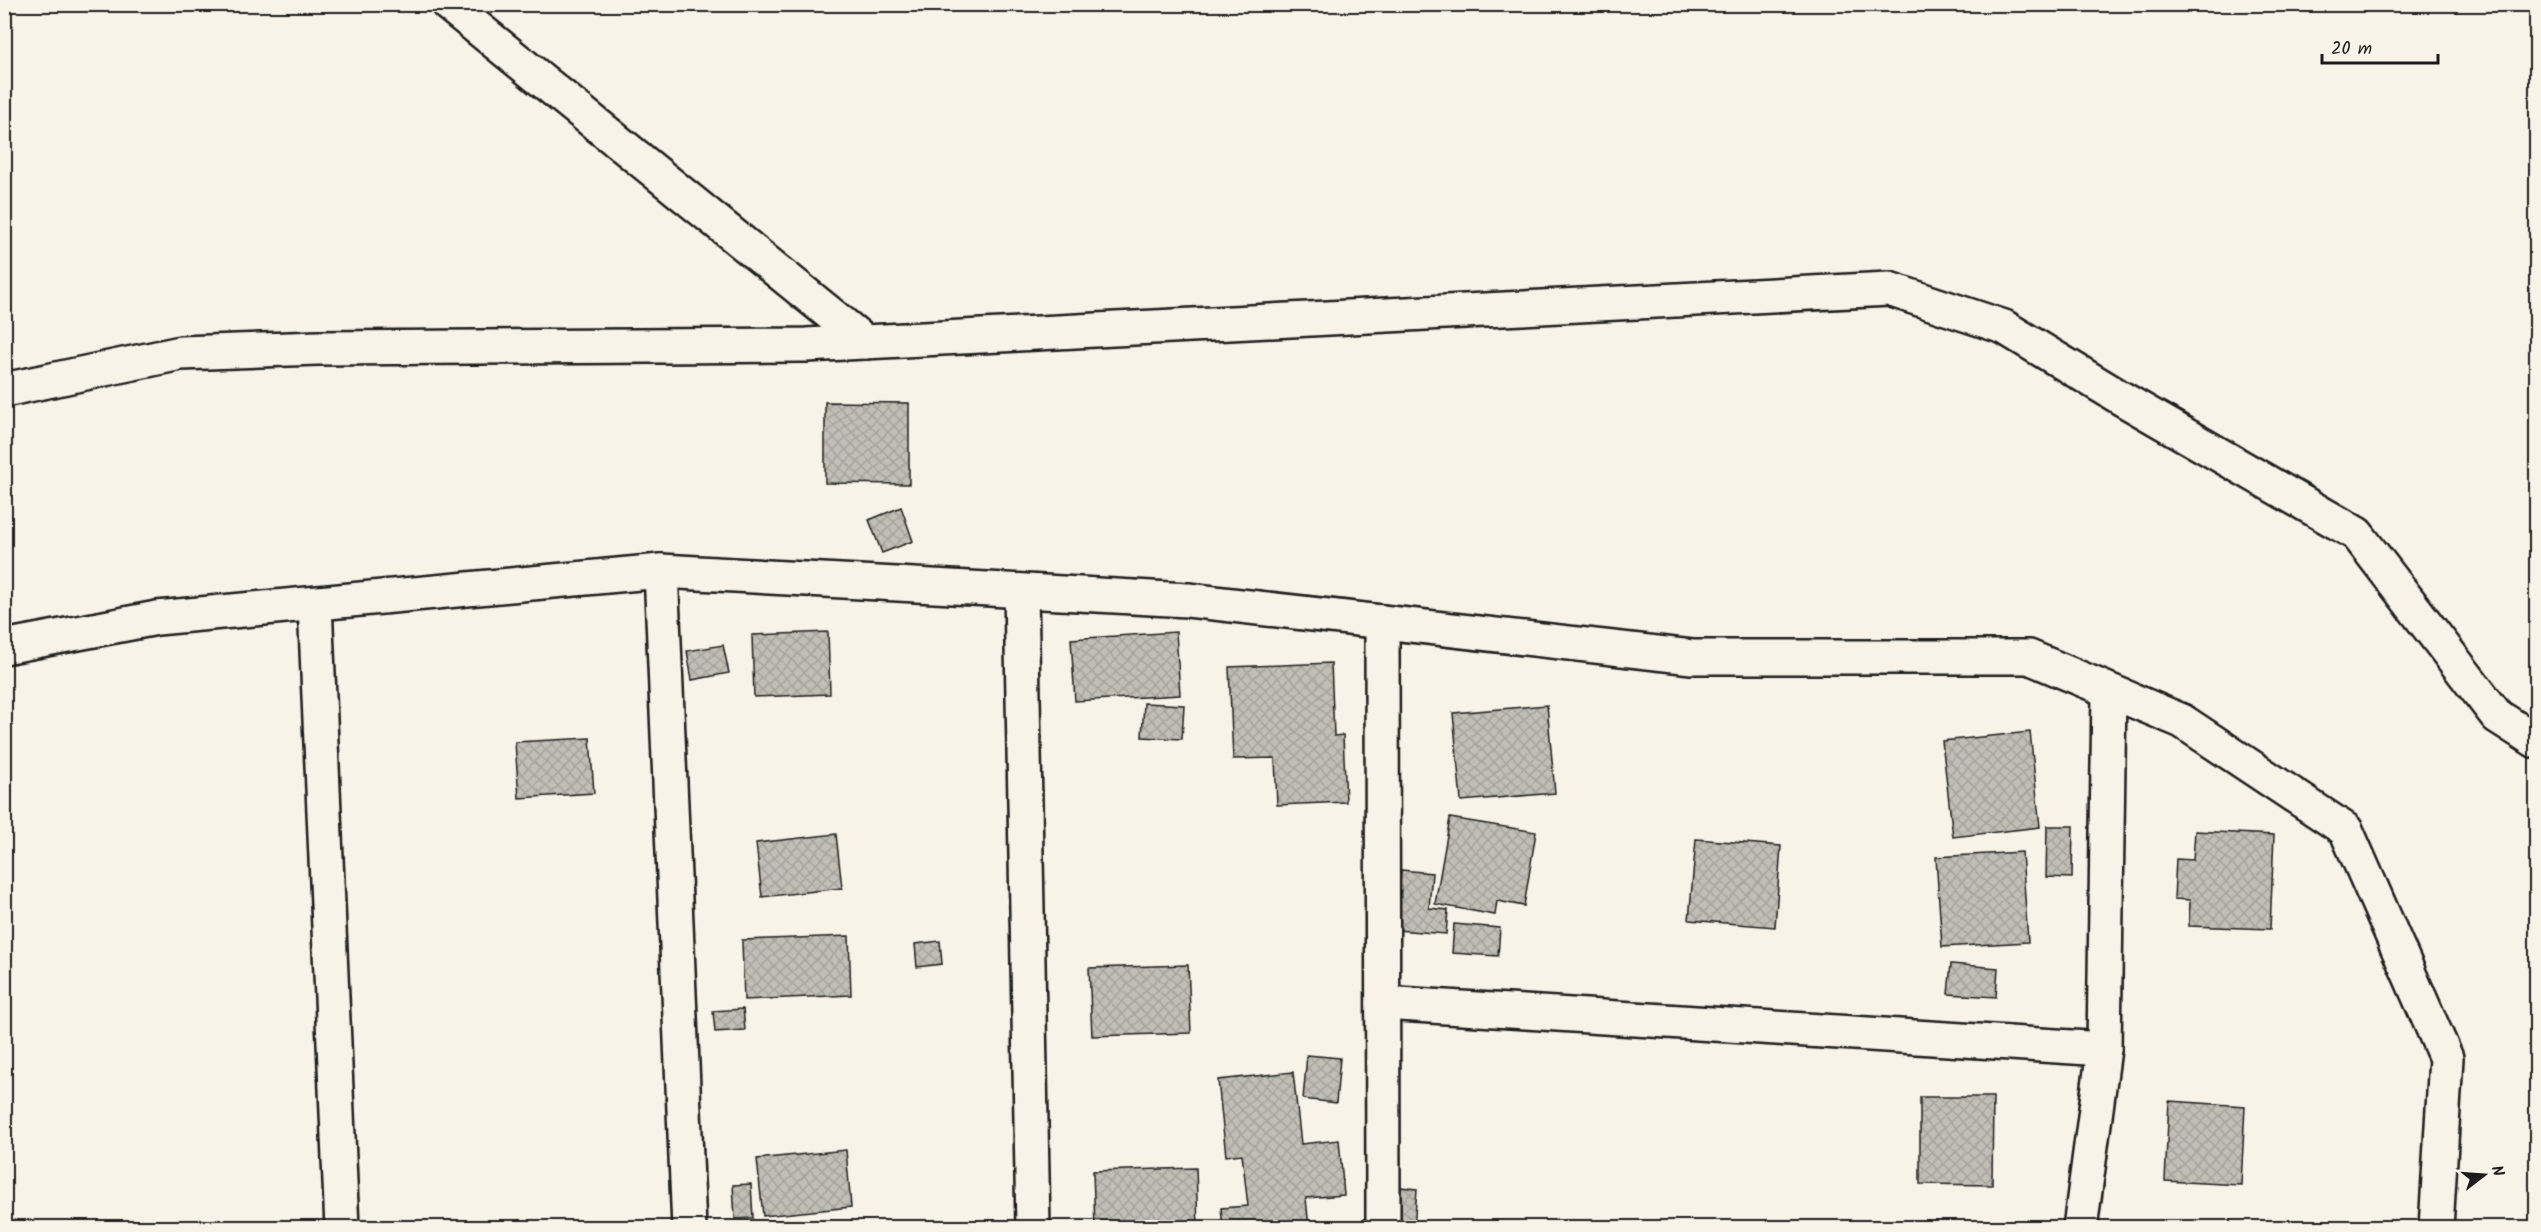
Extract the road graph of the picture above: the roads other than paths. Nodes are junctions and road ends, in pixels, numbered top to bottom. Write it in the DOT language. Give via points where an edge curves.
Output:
graph roads {
  1 [pos="448,4"];
  2 [pos="865,342"];
  3 [pos="4,390"];
  4 [pos="661,571"];
  5 [pos="1021,591"];
  6 [pos="315,604"];
  7 [pos="1382,622"];
  8 [pos="4,646"];
  9 [pos="2109,691"];
  10 [pos="2536,741"];
  11 [pos="1383,1003"];
  12 [pos="2104,1049"];
  13 [pos="342,1227"];
  14 [pos="689,1227"];
  15 [pos="1033,1227"];
  16 [pos="1383,1227"];
  17 [pos="2080,1227"];
  18 [pos="2436,1227"];
  1 -- 2 [label="street"];
  2 -- 3 [label="street" via="182,353"];
  2 -- 10 [label="street" via="1889,289 2004,327 2357,534 2497,716"];
  4 -- 5 [label="street"];
  4 -- 6 [label="street"];
  4 -- 14 [label="street"];
  5 -- 7 [label="street" via="1188,600"];
  5 -- 15 [label="street"];
  6 -- 8 [label="street" via="157,618"];
  6 -- 13 [label="street"];
  7 -- 9 [label="street" via="1692,657 2029,657"];
  7 -- 11 [label="street"];
  9 -- 12 [label="street"];
  9 -- 18 [label="street" via="2182,721 2346,830 2446,1058"];
  11 -- 12 [label="street"];
  11 -- 16 [label="street"];
  12 -- 17 [label="street"];
}
